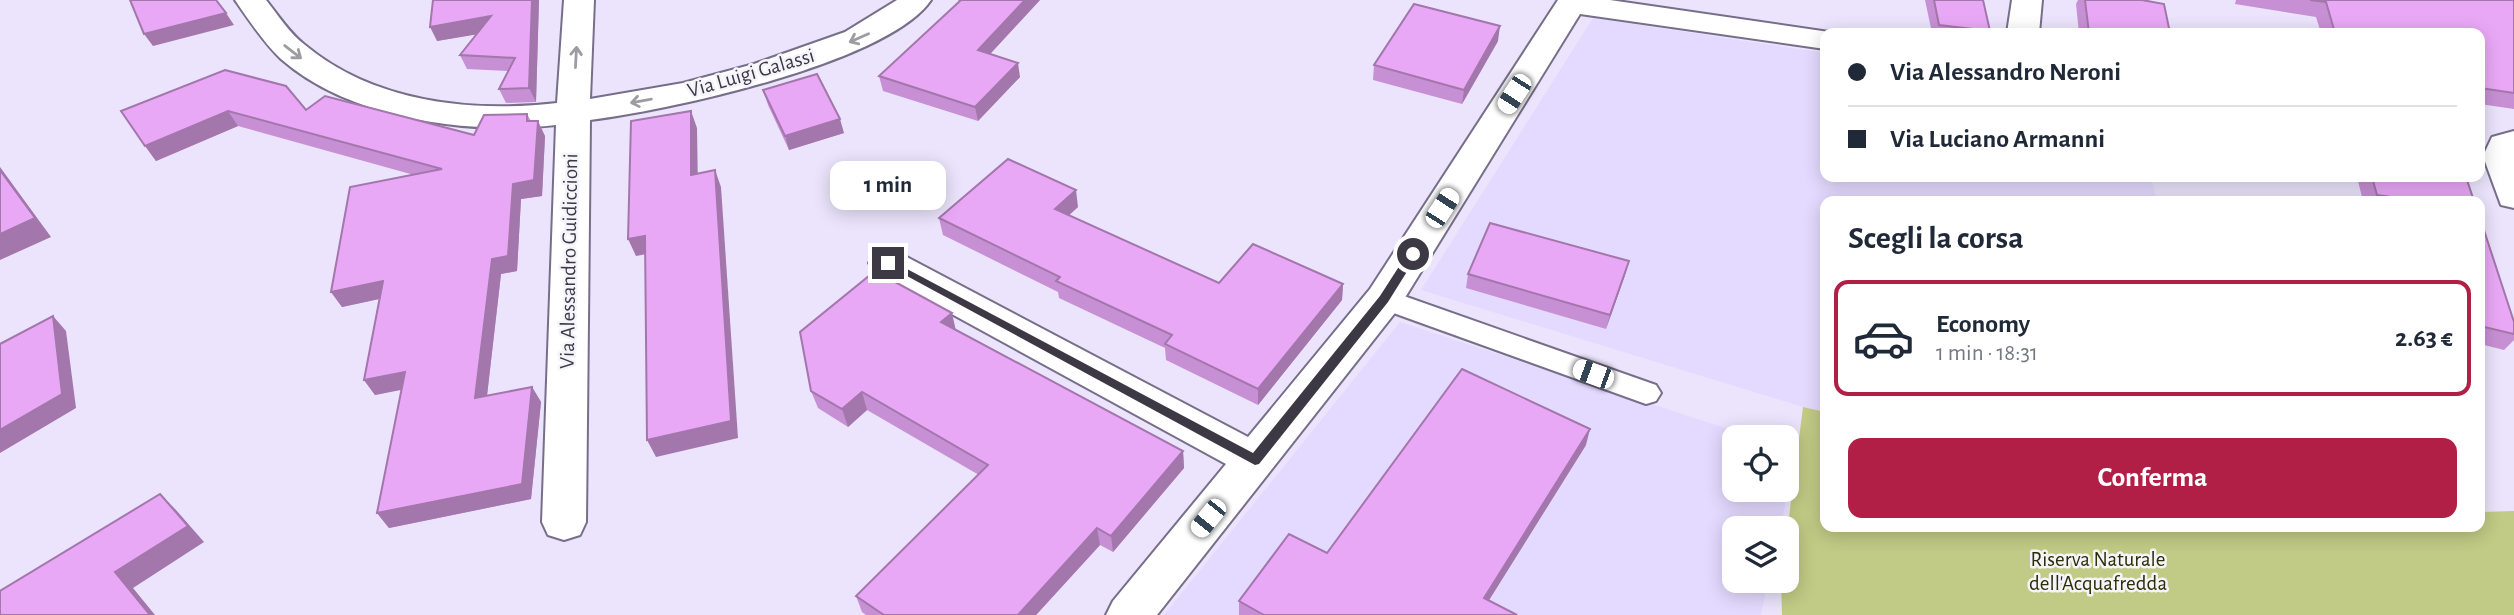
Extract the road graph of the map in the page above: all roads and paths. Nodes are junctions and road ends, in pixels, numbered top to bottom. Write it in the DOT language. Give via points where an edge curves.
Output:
graph roads {
  1 [pos="250,0"];
  2 [pos="579,0"];
  3 [pos="916,0"];
  4 [pos="2027,0"];
  5 [pos="1573,2"];
  6 [pos="2024,28"];
  7 [pos="1820,39"];
  8 [pos="572,114"];
  9 [pos="2514,142"];
  10 [pos="2514,196"];
  11 [pos="888,263"];
  12 [pos="1384,299"];
  13 [pos="1646,393"];
  14 [pos="1255,460"];
  15 [pos="564,522"];
  16 [pos="1129,615"];
  1 -- 8 [label="street, Via Luigi Galassi, one-way" via="291,52 335,80 382,100 466,116"];
  8 -- 2 [label="street, Via Alessandro Guidiccioni, one-way"];
  3 -- 8 [label="street, Via Luigi Galassi, one-way" via="885,25 808,58 701,89"];
  4 -- 6 [label="street"];
  5 -- 7 [label="street"];
  5 -- 12 [label="street"];
  8 -- 15 [label="street, Via Alessandro Guidiccioni"];
  9 -- 10 [label="street" via="2504,145 2500,156"];
  11 -- 14 [label="street"];
  12 -- 13 [label="lane"];
  12 -- 14 [label="street"];
  14 -- 16 [label="street"];
}
